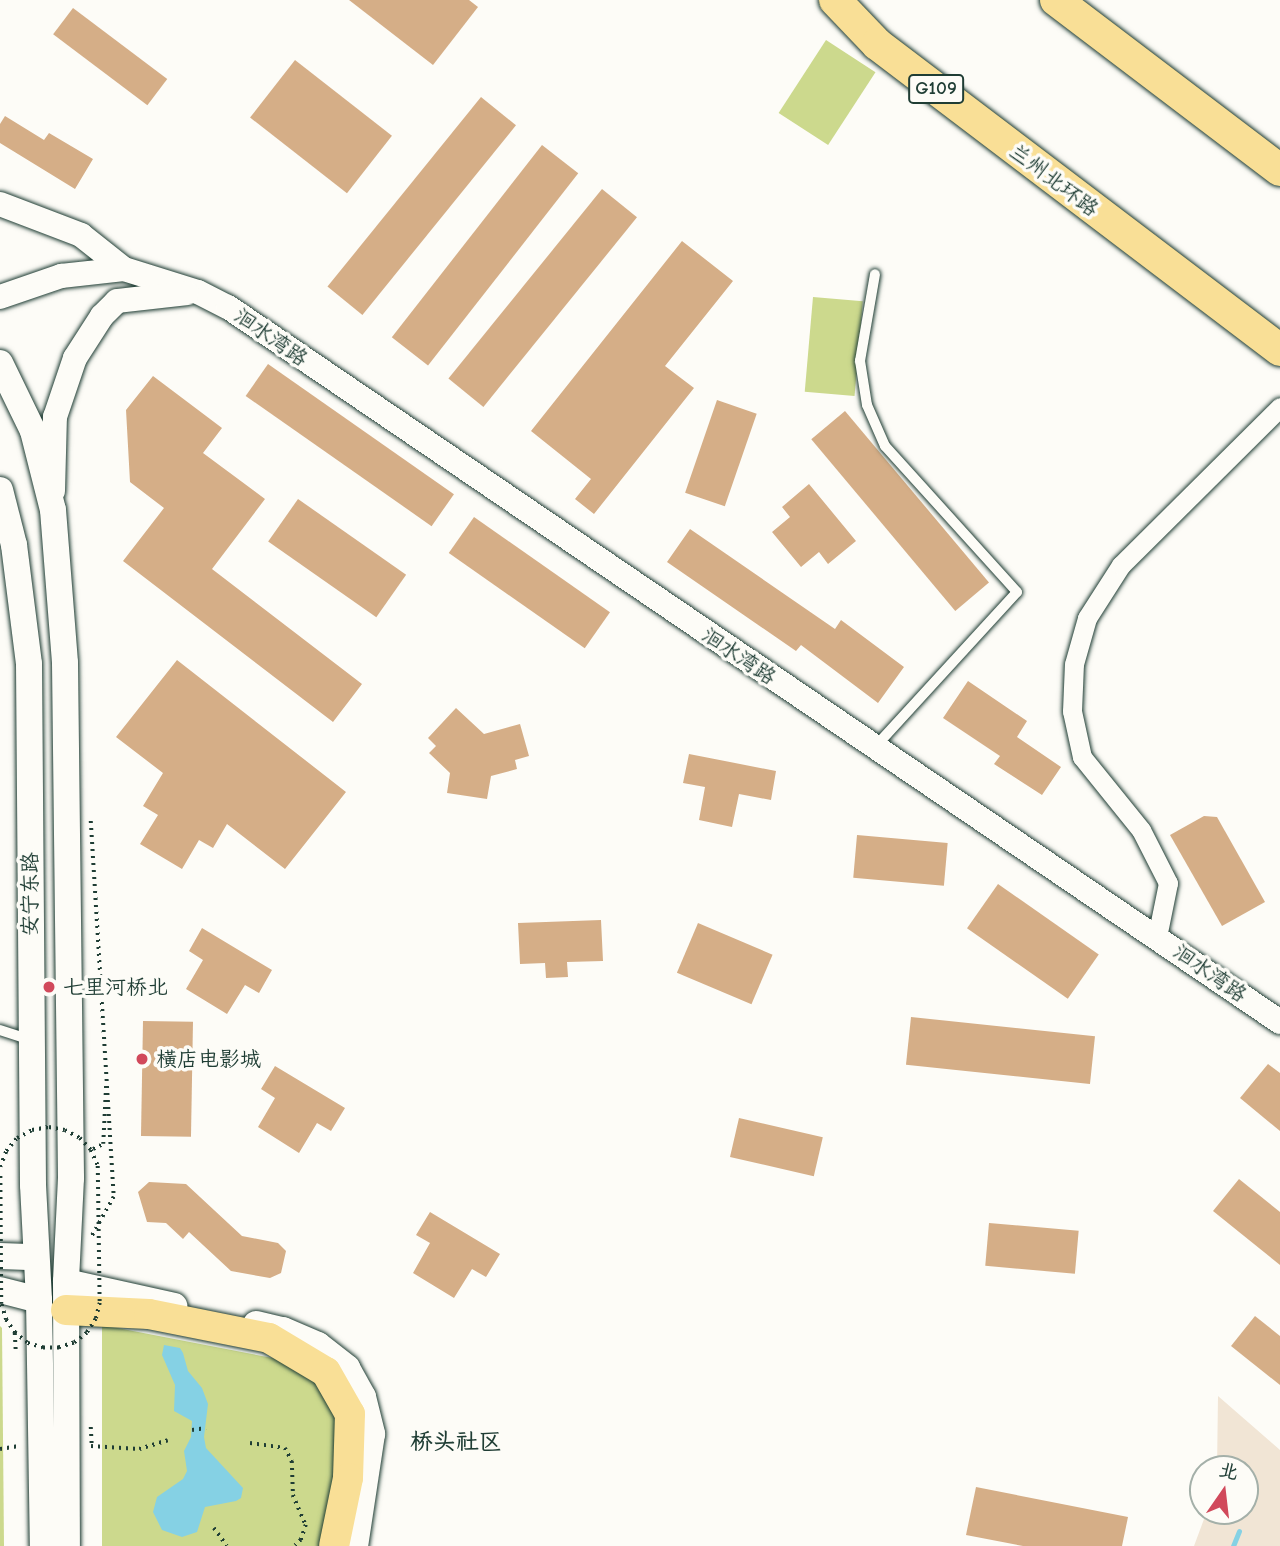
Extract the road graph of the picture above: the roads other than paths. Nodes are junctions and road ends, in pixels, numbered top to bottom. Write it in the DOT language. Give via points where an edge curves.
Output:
graph roads {
  1 [pos="835,0"];
  2 [pos="1064,5"];
  3 [pos="1270,163"];
  4 [pos="0,204"];
  5 [pos="124,269"];
  6 [pos="876,274"];
  7 [pos="198,292"];
  8 [pos="0,297"];
  9 [pos="1280,350"];
  10 [pos="0,363"];
  11 [pos="1280,407"];
  12 [pos="0,490"];
  13 [pos="53,510"];
  14 [pos="874,748"];
  15 [pos="1157,937"];
  16 [pos="1280,1022"];
  17 [pos="0,1030"];
  18 [pos="32,1040"];
  19 [pos="0,1256"];
  20 [pos="35,1257"];
  21 [pos="0,1290"];
  22 [pos="57,1297"];
  23 [pos="43,1546"];
  24 [pos="66,1546"];
  25 [pos="334,1546"];
  26 [pos="355,1546"];
  1 -- 9 [label="highway, 兰州北环路 / G109" via="877,44"];
  2 -- 3 [label="highway"];
  4 -- 5 [label="street, 洄水湾路" via="80,235"];
  5 -- 7 [label="street, 洄水湾路"];
  5 -- 8 [label="street, 洄水湾路" via="61,276"];
  6 -- 14 [label="lane" via="860,361 867,405 886,446 1017,592"];
  7 -- 13 [label="street" via="117,301 102,316 75,358 55,417"];
  7 -- 14 [label="street, 洄水湾路" via="229,307"];
  10 -- 13 [label="main road" via="33,431"];
  11 -- 15 [label="street" via="1121,565 1087,618 1074,664 1072,711 1082,757 1141,830 1168,883"];
  12 -- 18 [label="main road, 安宁东路" via="14,545 29,664"];
  13 -- 22 [label="main road" via="65,663 71,1178"];
  14 -- 15 [label="street, 洄水湾路"];
  15 -- 16 [label="street, 洄水湾路"];
  17 -- 18 [label="lane"];
  18 -- 20 [label="main road, 安宁东路"];
  19 -- 20 [label="main road"];
  20 -- 22 [label="main road, 安宁东路"];
  21 -- 22 [label="main road"];
  22 -- 23 [label="main road"];
  22 -- 24 [label="main road"];
  22 -- 25 [label="main road" via="269,1338 326,1372 350,1414 348,1478"];
  22 -- 26 [label="main road" via="283,1330 318,1345 347,1368 363,1397 372,1434"];
}
